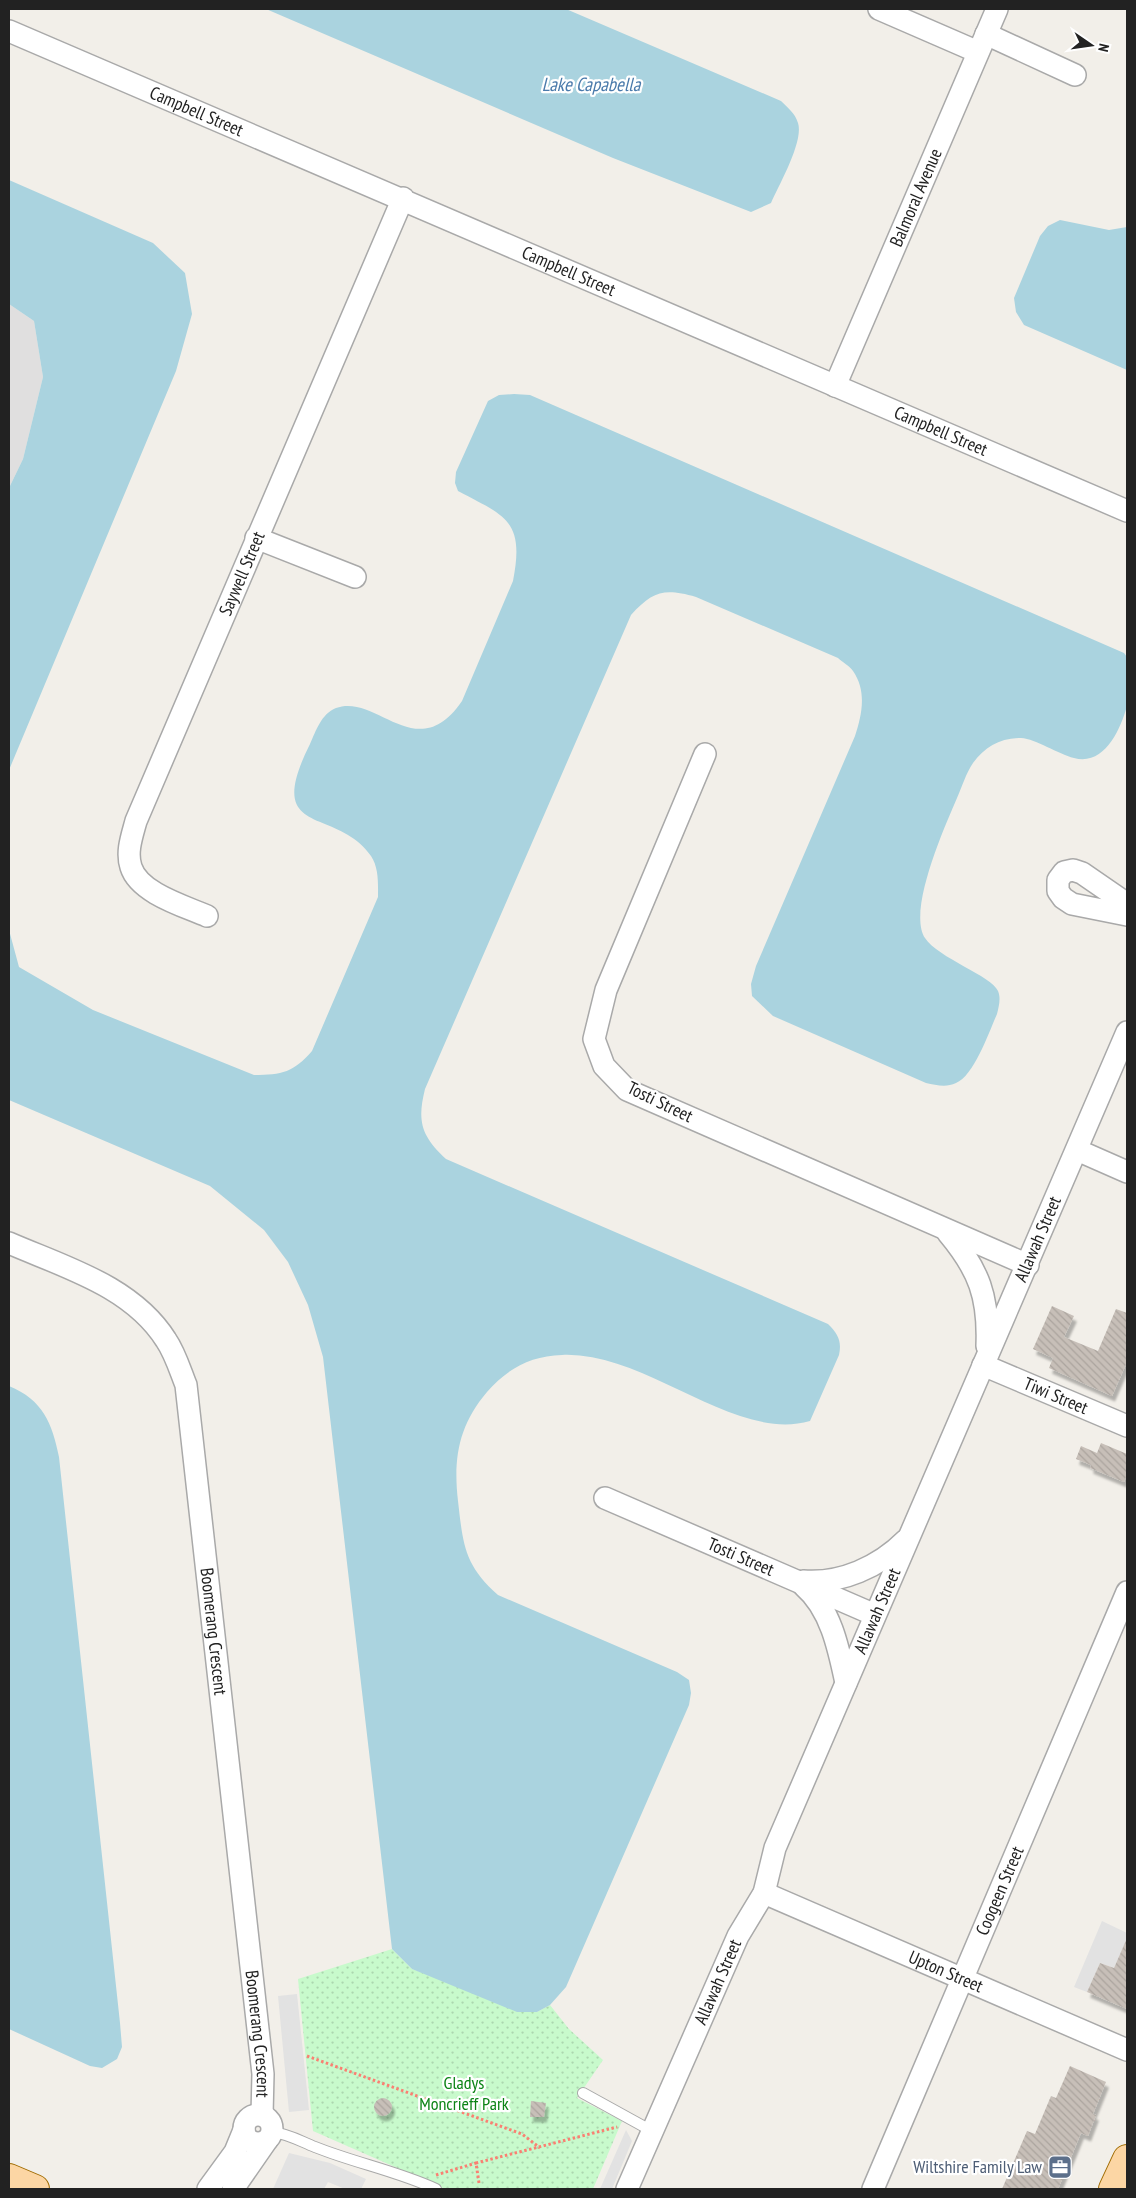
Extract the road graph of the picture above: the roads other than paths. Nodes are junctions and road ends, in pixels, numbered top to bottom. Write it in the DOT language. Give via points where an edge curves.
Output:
graph roads {
  1 [pos="879,9"];
  2 [pos="997,9"];
  3 [pos="9,31"];
  4 [pos="982,43"];
  5 [pos="1075,75"];
  6 [pos="402,198"];
  7 [pos="835,386"];
  8 [pos="1127,511"];
  9 [pos="256,538"];
  10 [pos="355,577"];
  11 [pos="705,754"];
  12 [pos="1127,904"];
  13 [pos="1127,915"];
  14 [pos="207,916"];
  15 [pos="1127,1032"];
  16 [pos="1077,1150"];
  17 [pos="1127,1172"];
  18 [pos="946,1230"];
  19 [pos="9,1243"];
  20 [pos="1028,1265"];
  21 [pos="985,1361"];
  22 [pos="1127,1426"];
  23 [pos="605,1498"];
  24 [pos="908,1539"];
  25 [pos="795,1581"];
  26 [pos="1127,1592"];
  27 [pos="875,1615"];
  28 [pos="846,1683"];
  29 [pos="764,1893"];
  30 [pos="962,1978"];
  31 [pos="1127,2050"];
  32 [pos="583,2093"];
  33 [pos="652,2131"];
  34 [pos="265,2134"];
  35 [pos="1127,2159"];
  36 [pos="9,2178"];
  37 [pos="220,2184"];
  38 [pos="35,2189"];
  39 [pos="198,2189"];
  40 [pos="245,2189"];
  41 [pos="436,2189"];
  42 [pos="627,2189"];
  43 [pos="873,2189"];
  44 [pos="1113,2189"];
  1 -- 4 [label="street"];
  2 -- 4 [label="street, Balmoral Avenue"];
  3 -- 6 [label="street, Campbell Street"];
  4 -- 5 [label="street"];
  4 -- 7 [label="street, Balmoral Avenue"];
  6 -- 7 [label="street, Campbell Street"];
  6 -- 9 [label="street, Saywell Street"];
  7 -- 8 [label="street, Campbell Street"];
  9 -- 10 [label="street"];
  9 -- 14 [label="street, Saywell Street" via="136,821 129,848 131,867 137,878 153,892"];
  11 -- 18 [label="street, Tosti Street" via="606,990 594,1039 604,1066 627,1090"];
  12 -- 13 [label="street" via="1078,871 1064,872 1058,880 1058,891 1068,902"];
  15 -- 16 [label="street, Allawah Street"];
  16 -- 17 [label="street"];
  16 -- 20 [label="street, Allawah Street"];
  18 -- 20 [label="street, Tosti Street"];
  18 -- 21 [label="street" via="982,1284 988,1316"];
  19 -- 34 [label="street, Boomerang Crescent" via="98,1281 124,1296 166,1339 186,1385 263,2074"];
  20 -- 21 [label="street, Allawah Street"];
  21 -- 22 [label="street, Tiwi Street"];
  21 -- 24 [label="street, Allawah Street"];
  23 -- 25 [label="street, Tosti Street"];
  24 -- 25 [label="street" via="880,1561 853,1574 832,1580"];
  24 -- 27 [label="street, Allawah Street"];
  25 -- 27 [label="street, Tosti Street"];
  25 -- 28 [label="street" via="809,1591 825,1616"];
  26 -- 30 [label="street, Coogeen Street"];
  27 -- 28 [label="street, Allawah Street"];
  28 -- 29 [label="street, Allawah Street" via="775,1848"];
  29 -- 30 [label="street, Upton Street"];
  29 -- 33 [label="street, Allawah Street" via="738,1936"];
  30 -- 31 [label="street, Upton Street"];
  30 -- 43 [label="street, Coogeen Street"];
  32 -- 33 [label="lane"];
  33 -- 42 [label="street, Allawah Street"];
  34 -- 37 [label="street"];
  34 -- 37 [label="street" via="250,2116"];
  34 -- 40 [label="street"];
  34 -- 41 [label="lane" via="291,2136"];
  35 -- 44 [label="main road"];
  36 -- 38 [label="main road"];
  37 -- 39 [label="street"];
}
